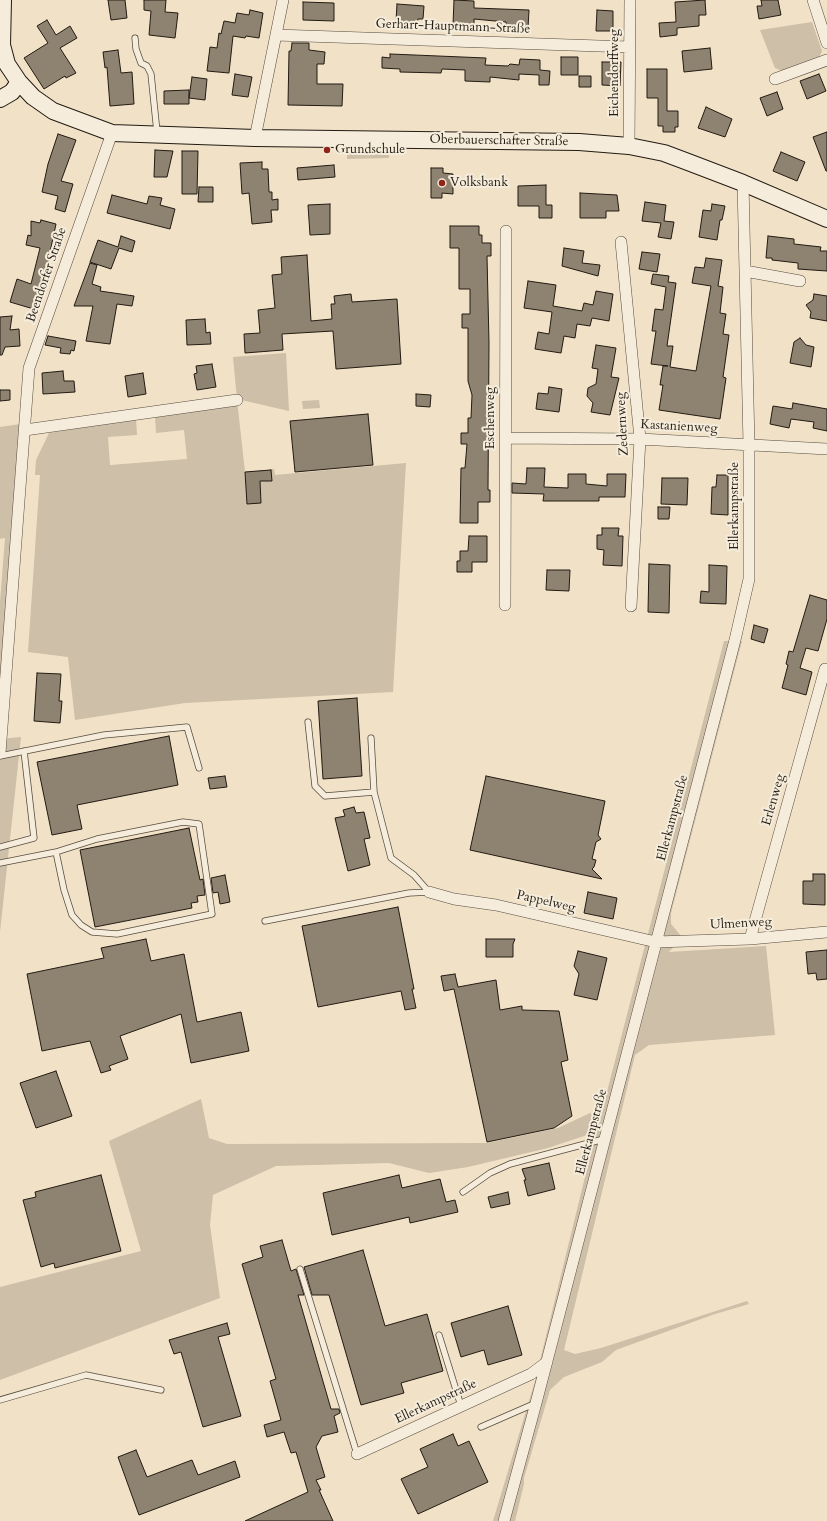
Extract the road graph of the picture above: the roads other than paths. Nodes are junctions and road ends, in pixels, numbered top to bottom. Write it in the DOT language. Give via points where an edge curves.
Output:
graph roads {
  1 [pos="3,0"];
  2 [pos="283,0"];
  3 [pos="630,0"];
  4 [pos="813,0"];
  5 [pos="276,35"];
  6 [pos="135,38"];
  7 [pos="827,40"];
  8 [pos="629,47"];
  9 [pos="827,60"];
  10 [pos="775,79"];
  11 [pos="19,82"];
  12 [pos="0,99"];
  13 [pos="112,133"];
  14 [pos="157,134"];
  15 [pos="255,138"];
  16 [pos="629,146"];
  17 [pos="743,183"];
  18 [pos="827,220"];
  19 [pos="506,231"];
  20 [pos="621,242"];
  21 [pos="745,271"];
  22 [pos="800,281"];
  23 [pos="237,400"];
  24 [pos="26,430"];
  25 [pos="505,438"];
  26 [pos="640,439"];
  27 [pos="749,445"];
  28 [pos="827,449"];
  29 [pos="505,606"];
  30 [pos="631,606"];
  31 [pos="825,669"];
  32 [pos="308,722"];
  33 [pos="371,738"];
  34 [pos="24,751"];
  35 [pos="0,755"];
  36 [pos="199,768"];
  37 [pos="374,792"];
  38 [pos="0,847"];
  39 [pos="56,852"];
  40 [pos="0,863"];
  41 [pos="429,892"];
  42 [pos="265,921"];
  43 [pos="827,932"];
  44 [pos="750,939"];
  45 [pos="656,942"];
  46 [pos="604,1139"];
  47 [pos="463,1192"];
  48 [pos="300,1268"];
  49 [pos="439,1336"];
  50 [pos="547,1362"];
  51 [pos="161,1390"];
  52 [pos="0,1400"];
  53 [pos="536,1403"];
  54 [pos="460,1406"];
  55 [pos="481,1427"];
  56 [pos="357,1454"];
  57 [pos="504,1521"];
  1 -- 11 [label="main road, Oberbauerschafter Straße" via="2,45 8,64"];
  2 -- 5 [label="street"];
  3 -- 8 [label="street, Eichendorffweg"];
  4 -- 7 [label="street"];
  5 -- 8 [label="street, Gerhart-Hauptmann-Straße"];
  5 -- 15 [label="street"];
  6 -- 14 [label="lane" via="141,63 147,66 151,74"];
  8 -- 16 [label="street, Eichendorffweg"];
  9 -- 10 [label="street"];
  11 -- 12 [label="main road" via="12,92"];
  11 -- 13 [label="main road, Oberbauerschafter Straße" via="33,97 54,111"];
  13 -- 14 [label="main road, Oberbauerschafter Straße"];
  13 -- 24 [label="street, Beendorfer Straße" via="29,368"];
  14 -- 15 [label="main road, Oberbauerschafter Straße"];
  15 -- 16 [label="main road, Oberbauerschafter Straße" via="571,142"];
  16 -- 17 [label="main road, Oberbauerschafter Straße" via="664,153"];
  17 -- 18 [label="main road, Oberbauerschafter Straße"];
  17 -- 21 [label="street, Ellerkampstraße"];
  19 -- 25 [label="street, Eschenweg"];
  20 -- 26 [label="street, Zedernweg"];
  21 -- 22 [label="street"];
  21 -- 27 [label="street, Ellerkampstraße"];
  23 -- 24 [label="street"];
  24 -- 35 [label="street, Beendorfer Straße"];
  25 -- 26 [label="street, Kastanienweg"];
  25 -- 29 [label="street, Eschenweg"];
  26 -- 27 [label="street, Kastanienweg"];
  26 -- 30 [label="street, Zedernweg"];
  27 -- 28 [label="street, Kastanienweg"];
  27 -- 45 [label="street, Ellerkampstraße" via="749,579"];
  31 -- 44 [label="street, Erlenweg"];
  32 -- 37 [label="lane" via="315,786 325,796"];
  33 -- 37 [label="lane"];
  34 -- 35 [label="lane"];
  34 -- 36 [label="lane" via="104,735 187,727"];
  34 -- 38 [label="lane" via="34,838"];
  37 -- 41 [label="lane" via="391,858 414,875"];
  39 -- 39 [label="lane" via="72,914 81,925 92,932 117,934 212,914 199,824 175,823 98,839"];
  39 -- 40 [label="lane"];
  41 -- 42 [label="lane" via="409,893"];
  41 -- 45 [label="street, Pappelweg"];
  43 -- 44 [label="street, Ulmenweg"];
  44 -- 45 [label="street, Ulmenweg"];
  45 -- 46 [label="street, Ellerkampstraße"];
  46 -- 47 [label="lane" via="510,1164 490,1173"];
  46 -- 50 [label="street, Ellerkampstraße"];
  48 -- 56 [label="lane"];
  49 -- 54 [label="lane"];
  50 -- 53 [label="street, Ellerkampstraße"];
  50 -- 54 [label="street, Ellerkampstraße" via="531,1374"];
  51 -- 52 [label="lane" via="86,1375"];
  53 -- 55 [label="lane"];
  53 -- 57 [label="street, Ellerkampstraße"];
  54 -- 56 [label="street, Ellerkampstraße"];
}
